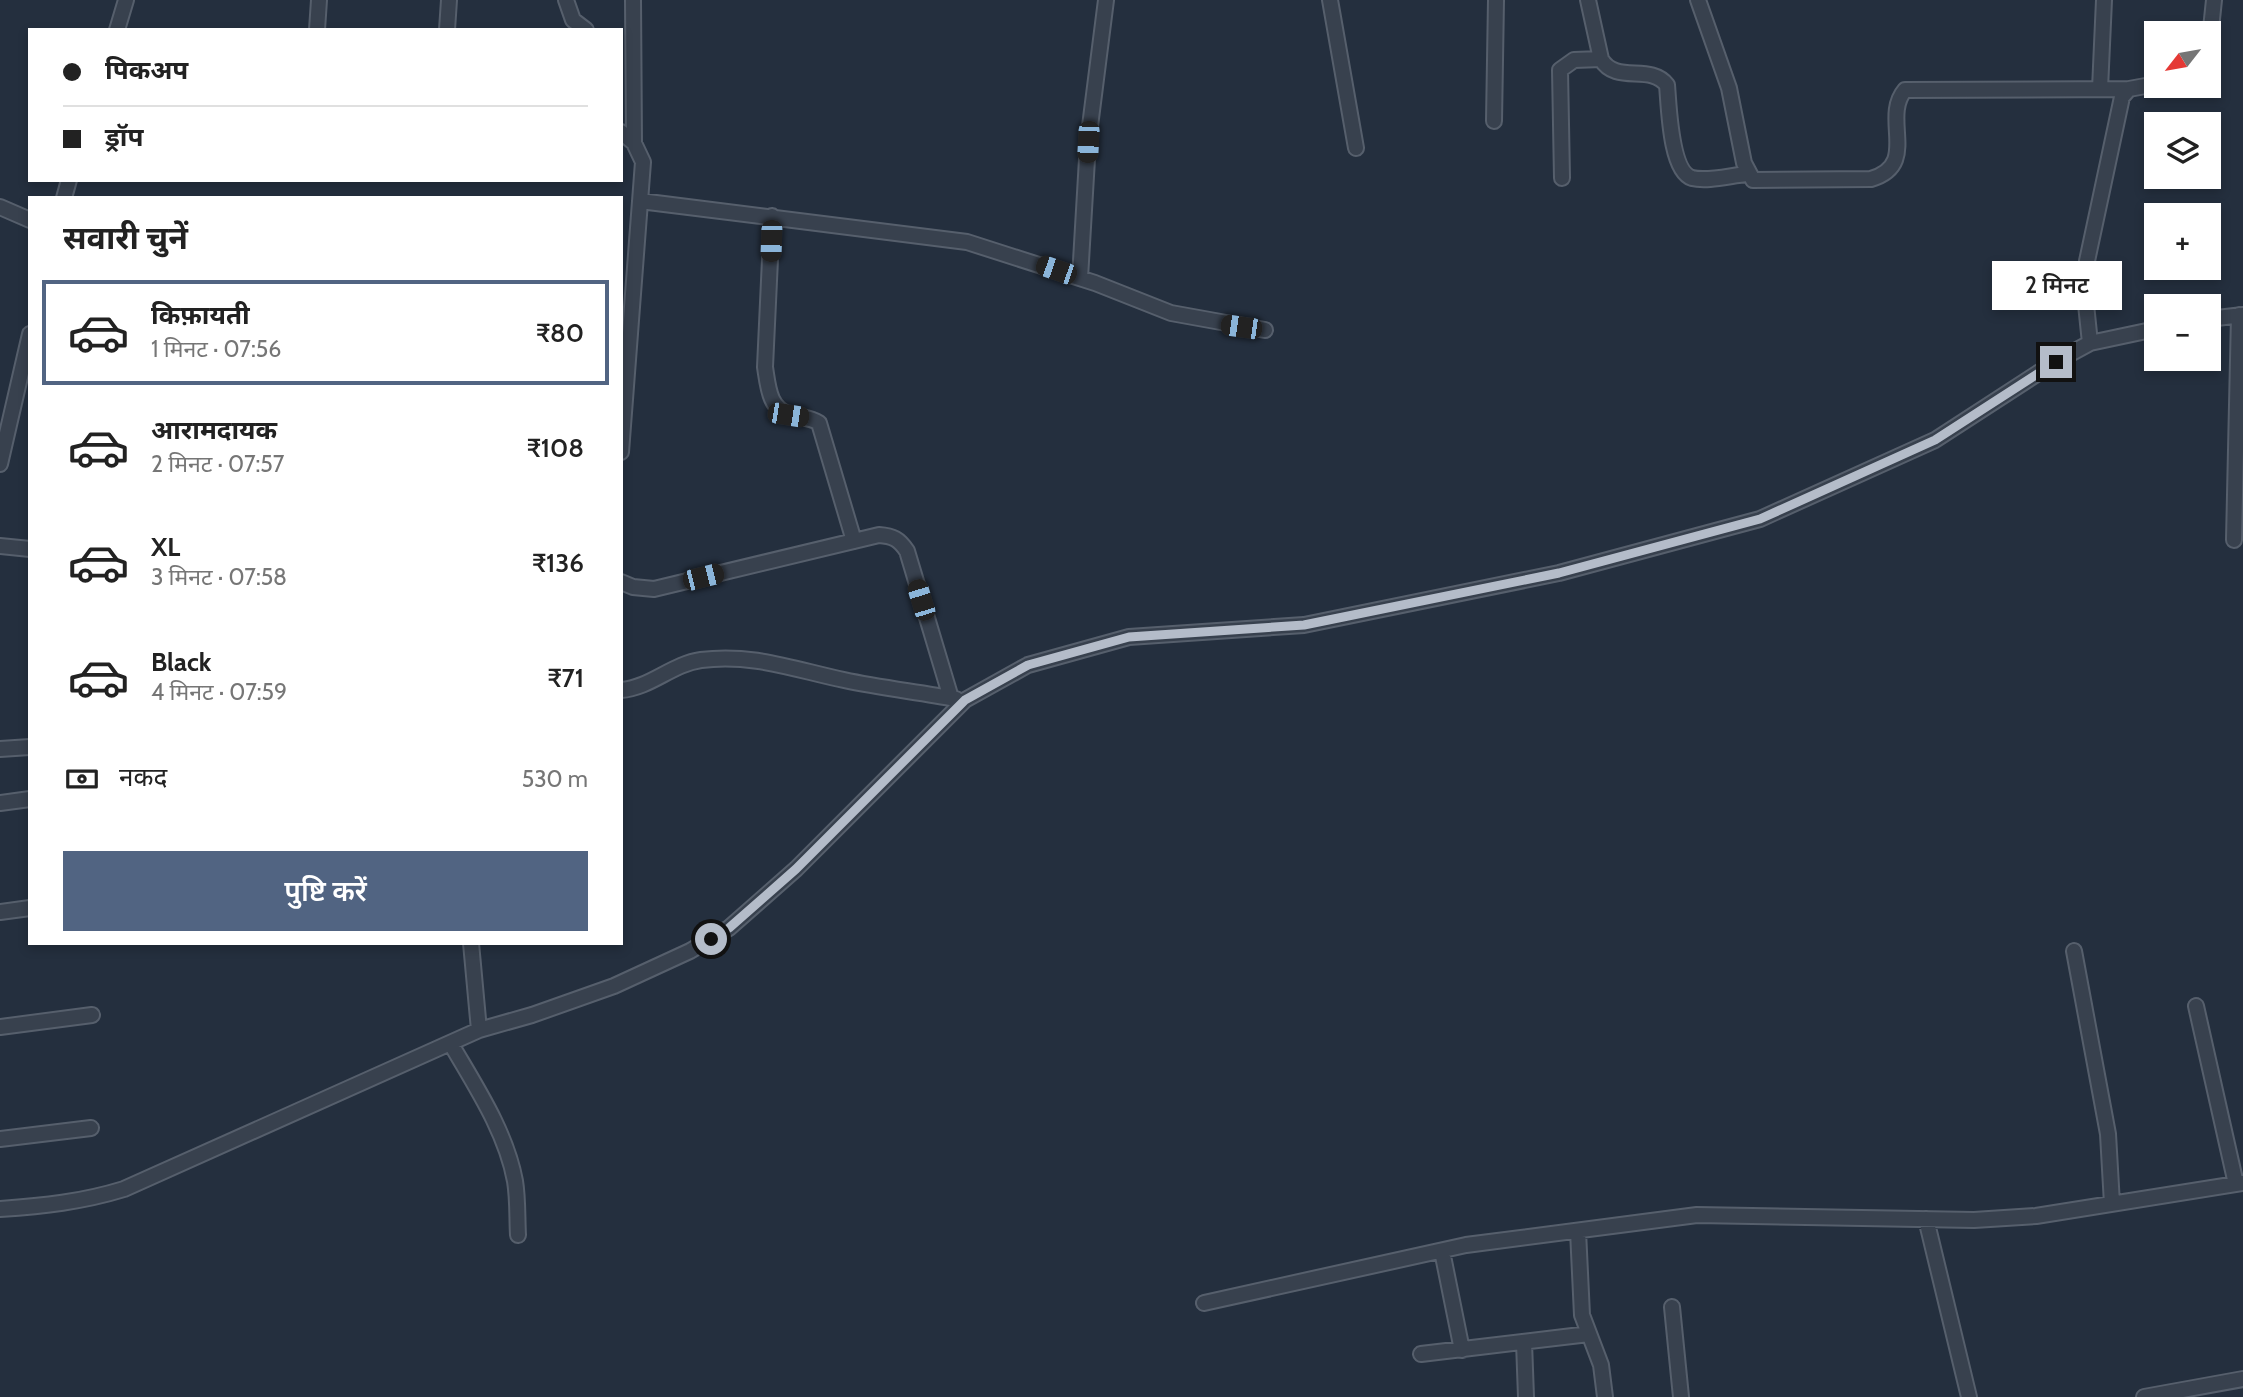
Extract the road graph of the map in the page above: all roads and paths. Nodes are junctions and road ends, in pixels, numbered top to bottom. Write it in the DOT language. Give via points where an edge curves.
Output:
graph roads {
  1 [pos="126,0"];
  2 [pos="319,0"];
  3 [pos="449,0"];
  4 [pos="566,0"];
  5 [pos="633,0"];
  6 [pos="1106,0"];
  7 [pos="1330,0"];
  8 [pos="1496,0"];
  9 [pos="1588,0"];
  10 [pos="1698,0"];
  11 [pos="2104,0"];
  12 [pos="2214,0"];
  13 [pos="2212,21"];
  14 [pos="118,28"];
  15 [pos="317,28"];
  16 [pos="447,28"];
  17 [pos="583,28"];
  18 [pos="627,33"];
  19 [pos="1601,59"];
  20 [pos="2144,87"];
  21 [pos="2100,89"];
  22 [pos="2129,89"];
  23 [pos="1494,121"];
  24 [pos="623,134"];
  25 [pos="634,143"];
  26 [pos="1356,148"];
  27 [pos="1748,174"];
  28 [pos="1562,178"];
  29 [pos="640,201"];
  30 [pos="0,207"];
  31 [pos="772,216"];
  32 [pos="28,219"];
  33 [pos="1080,278"];
  34 [pos="2241,315"];
  35 [pos="2221,317"];
  36 [pos="1265,330"];
  37 [pos="2144,332"];
  38 [pos="28,342"];
  39 [pos="2090,343"];
  40 [pos="623,426"];
  41 [pos="0,459"];
  42 [pos="2234,540"];
  43 [pos="854,541"];
  44 [pos="0,547"];
  45 [pos="28,550"];
  46 [pos="623,583"];
  47 [pos="623,690"];
  48 [pos="958,699"];
  49 [pos="28,747"];
  50 [pos="0,749"];
  51 [pos="28,799"];
  52 [pos="0,803"];
  53 [pos="28,908"];
  54 [pos="0,912"];
  55 [pos="471,945"];
  56 [pos="2074,951"];
  57 [pos="2196,1006"];
  58 [pos="92,1015"];
  59 [pos="0,1027"];
  60 [pos="479,1030"];
  61 [pos="451,1044"];
  62 [pos="92,1128"];
  63 [pos="0,1139"];
  64 [pos="2239,1183"];
  65 [pos="2112,1204"];
  66 [pos="0,1209"];
  67 [pos="1926,1219"];
  68 [pos="1578,1231"];
  69 [pos="518,1236"];
  70 [pos="1442,1251"];
  71 [pos="1204,1303"];
  72 [pos="1672,1307"];
  73 [pos="1589,1334"];
  74 [pos="1524,1342"];
  75 [pos="1462,1350"];
  76 [pos="1421,1354"];
  77 [pos="2243,1379"];
  78 [pos="1525,1397"];
  79 [pos="1605,1397"];
  80 [pos="1681,1397"];
  81 [pos="1969,1397"];
  82 [pos="2144,1397"];
  1 -- 14 [label="street"];
  2 -- 15 [label="street"];
  3 -- 16 [label="street"];
  4 -- 17 [label="street" via="573,20"];
  5 -- 18 [label="street"];
  6 -- 33 [label="street" via="1088,142"];
  7 -- 26 [label="street"];
  8 -- 23 [label="street"];
  9 -- 19 [label="street"];
  10 -- 27 [label="street" via="1729,89"];
  11 -- 21 [label="street"];
  12 -- 13 [label="street"];
  18 -- 25 [label="street"];
  19 -- 27 [label="street" via="1614,73 1656,76 1667,85 1675,156 1685,174 1694,178"];
  19 -- 28 [label="street" via="1573,60 1560,70"];
  20 -- 22 [label="street"];
  21 -- 22 [label="street"];
  21 -- 27 [label="street" via="1906,90 1898,106 1896,156 1892,169 1884,175 1763,181"];
  22 -- 39 [label="street" via="2122,97 2087,261 2084,285"];
  24 -- 25 [label="street"];
  25 -- 29 [label="street" via="643,162"];
  29 -- 31 [label="street"];
  29 -- 40 [label="street"];
  30 -- 32 [label="street"];
  31 -- 33 [label="street" via="967,242"];
  31 -- 43 [label="street" via="768,388 778,408 788,415 819,423"];
  33 -- 36 [label="street" via="1192,320"];
  34 -- 35 [label="street"];
  34 -- 42 [label="street"];
  37 -- 39 [label="street"];
  38 -- 41 [label="street"];
  39 -- 48 [label="street" via="1935,440 1760,519 1559,573 1304,625 1129,637 1028,665"];
  43 -- 46 [label="street" via="654,589"];
  43 -- 48 [label="street" via="879,535 901,541"];
  44 -- 45 [label="street"];
  47 -- 48 [label="street" via="686,663 735,658"];
  48 -- 60 [label="street" via="796,869 729,928 614,986"];
  49 -- 50 [label="street"];
  51 -- 52 [label="street"];
  53 -- 54 [label="street"];
  55 -- 60 [label="street"];
  56 -- 65 [label="street" via="2108,1134"];
  57 -- 64 [label="street"];
  58 -- 59 [label="street"];
  60 -- 61 [label="street"];
  61 -- 66 [label="street" via="124,1189 55,1206"];
  61 -- 69 [label="street" via="505,1147 515,1182"];
  62 -- 63 [label="street"];
  64 -- 65 [label="street"];
  65 -- 67 [label="street" via="2036,1216"];
  67 -- 68 [label="street" via="1697,1215"];
  67 -- 81 [label="street"];
  68 -- 70 [label="street"];
  68 -- 73 [label="street" via="1582,1315"];
  70 -- 71 [label="street"];
  70 -- 75 [label="street"];
  72 -- 80 [label="street"];
  73 -- 74 [label="street"];
  73 -- 79 [label="street" via="1601,1365"];
  74 -- 75 [label="street"];
  74 -- 78 [label="street"];
  75 -- 76 [label="street"];
  77 -- 82 [label="street"];
}
